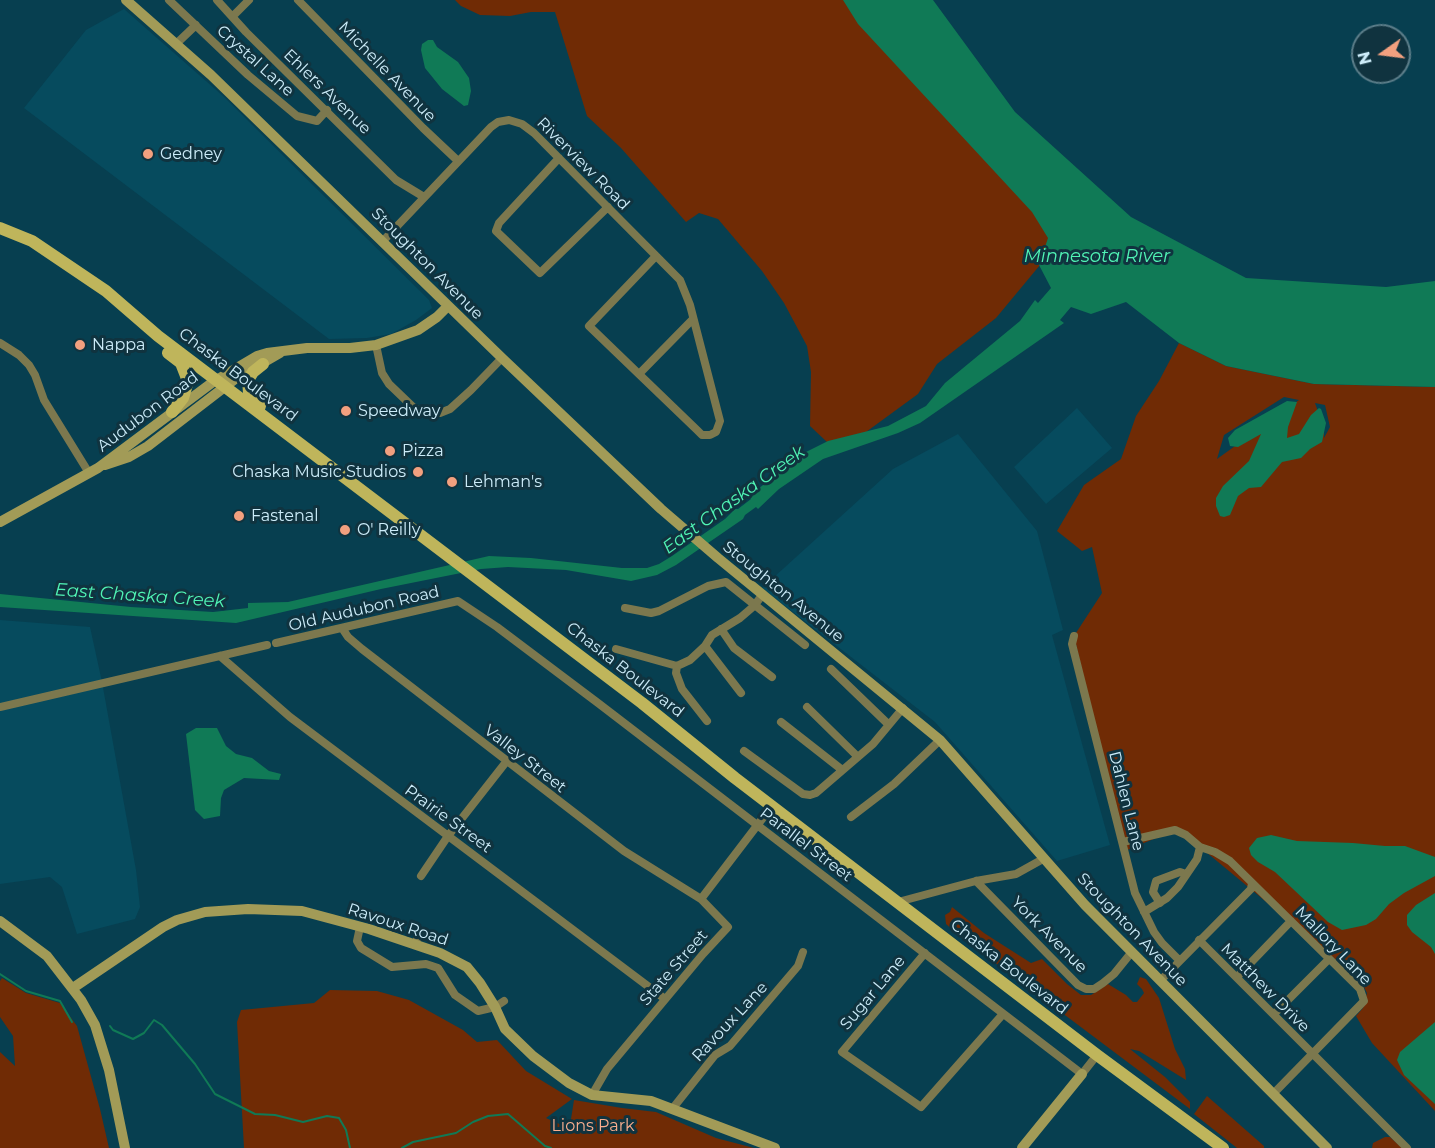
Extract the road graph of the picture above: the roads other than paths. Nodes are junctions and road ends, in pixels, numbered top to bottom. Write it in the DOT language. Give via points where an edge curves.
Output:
graph roads {
  1 [pos="126,0"];
  2 [pos="170,0"];
  3 [pos="217,0"];
  4 [pos="249,0"];
  5 [pos="298,0"];
  6 [pos="233,16"];
  7 [pos="196,25"];
  8 [pos="176,44"];
  9 [pos="327,110"];
  10 [pos="559,158"];
  11 [pos="458,161"];
  12 [pos="424,197"];
  13 [pos="608,207"];
  14 [pos="0,228"];
  15 [pos="383,241"];
  16 [pos="656,256"];
  17 [pos="448,306"];
  18 [pos="693,319"];
  19 [pos="144,324"];
  20 [pos="0,343"];
  21 [pos="376,345"];
  22 [pos="281,353"];
  23 [pos="502,358"];
  24 [pos="263,364"];
  25 [pos="639,374"];
  26 [pos="221,383"];
  27 [pos="172,412"];
  28 [pos="284,430"];
  29 [pos="93,471"];
  30 [pos="0,522"];
  31 [pos="763,594"];
  32 [pos="458,601"];
  33 [pos="754,606"];
  34 [pos="625,608"];
  35 [pos="342,628"];
  36 [pos="721,629"];
  37 [pos="1074,636"];
  38 [pos="276,643"];
  39 [pos="267,645"];
  40 [pos="804,645"];
  41 [pos="705,646"];
  42 [pos="616,649"];
  43 [pos="220,656"];
  44 [pos="677,666"];
  45 [pos="831,669"];
  46 [pos="772,677"];
  47 [pos="741,693"];
  48 [pos="0,707"];
  49 [pos="807,707"];
  50 [pos="903,708"];
  51 [pos="707,721"];
  52 [pos="781,722"];
  53 [pos="888,724"];
  54 [pos="940,740"];
  55 [pos="744,751"];
  56 [pos="858,757"];
  57 [pos="506,762"];
  58 [pos="841,769"];
  59 [pos="772,806"];
  60 [pos="851,817"];
  61 [pos="758,825"];
  62 [pos="448,836"];
  63 [pos="1123,842"];
  64 [pos="1200,847"];
  65 [pos="1043,859"];
  66 [pos="1186,874"];
  67 [pos="421,876"];
  68 [pos="976,881"];
  69 [pos="1252,883"];
  70 [pos="701,899"];
  71 [pos="898,902"];
  72 [pos="1160,903"];
  73 [pos="1144,912"];
  74 [pos="0,921"];
  75 [pos="1291,921"];
  76 [pos="360,927"];
  77 [pos="420,932"];
  78 [pos="1199,940"];
  79 [pos="415,945"];
  80 [pos="803,952"];
  81 [pos="1131,952"];
  82 [pos="925,953"];
  83 [pos="1329,959"];
  84 [pos="1179,960"];
  85 [pos="1237,977"];
  86 [pos="1160,981"];
  87 [pos="73,988"];
  88 [pos="665,999"];
  89 [pos="500,1004"];
  90 [pos="1003,1014"];
  91 [pos="1274,1014"];
  92 [pos="1312,1054"];
  93 [pos="1097,1055"];
  94 [pos="1082,1074"];
  95 [pos="1273,1094"];
  96 [pos="592,1095"];
  97 [pos="673,1108"];
  98 [pos="125,1148"];
  99 [pos="775,1148"];
  100 [pos="1022,1148"];
  101 [pos="1223,1148"];
  102 [pos="1327,1148"];
  103 [pos="1407,1148"];
  1 -- 8 [label="street, Stoughton Avenue"];
  2 -- 7 [label="street, Crystal Lane"];
  3 -- 6 [label="street, Ehlers Avenue"];
  4 -- 6 [label="street"];
  5 -- 11 [label="street, Michelle Avenue"];
  6 -- 9 [label="street, Ehlers Avenue"];
  7 -- 8 [label="street"];
  7 -- 9 [label="street, Crystal Lane" via="297,116 317,121"];
  8 -- 15 [label="street, Stoughton Avenue"];
  9 -- 12 [label="street, Ehlers Avenue" via="396,180"];
  10 -- 11 [label="street, Riverview Road" via="522,124 509,120 491,127"];
  10 -- 13 [label="street, Riverview Road"];
  10 -- 13 [label="street" via="495,231 540,273"];
  11 -- 12 [label="street, Riverview Road"];
  12 -- 15 [label="street, Riverview Road"];
  13 -- 16 [label="street, Riverview Road"];
  14 -- 19 [label="main road, Chaska Boulevard" via="32,241 71,266"];
  15 -- 17 [label="street, Stoughton Avenue"];
  16 -- 18 [label="street, Riverview Road" via="680,280"];
  16 -- 25 [label="street" via="589,326"];
  17 -- 21 [label="street, Audubon Road" via="418,330"];
  17 -- 23 [label="street, Stoughton Avenue"];
  18 -- 25 [label="street"];
  18 -- 25 [label="street, Riverview Road" via="720,421 716,432 702,435"];
  19 -- 26 [label="main road, Chaska Boulevard"];
  19 -- 27 [label="main road" via="163,349 181,363 187,375 186,392"];
  20 -- 29 [label="street" via="29,365 44,400"];
  21 -- 22 [label="street, Audubon Road"];
  21 -- 23 [label="street" via="382,373 389,384 414,408 427,412 450,409"];
  22 -- 24 [label="street, Audubon Road"];
  22 -- 26 [label="street, Audubon Road" via="257,356"];
  23 -- 31 [label="street, Stoughton Avenue" via="684,529"];
  24 -- 26 [label="street, Audubon Road"];
  24 -- 28 [label="main road" via="250,375 248,388 253,399"];
  26 -- 27 [label="street, Audubon Road"];
  26 -- 28 [label="main road, Chaska Boulevard"];
  26 -- 29 [label="street, Audubon Road" via="148,446"];
  27 -- 29 [label="street, Audubon Road"];
  28 -- 59 [label="main road, Chaska Boulevard"];
  29 -- 30 [label="street, Audubon Road"];
  31 -- 33 [label="street"];
  31 -- 50 [label="street, Stoughton Avenue"];
  32 -- 35 [label="street, Old Audubon Road"];
  32 -- 61 [label="street, Parallel Street"];
  33 -- 34 [label="street" via="726,582 708,586 659,611"];
  33 -- 36 [label="street"];
  33 -- 40 [label="street"];
  35 -- 38 [label="street, Old Audubon Road"];
  35 -- 57 [label="street, Valley Street" via="362,649"];
  36 -- 41 [label="street"];
  36 -- 46 [label="street" via="734,648"];
  37 -- 63 [label="street, Dahlen Lane" via="1072,644"];
  39 -- 43 [label="street"];
  41 -- 44 [label="street"];
  41 -- 47 [label="street"];
  42 -- 44 [label="street"];
  43 -- 48 [label="street"];
  43 -- 62 [label="street, Prairie Street" via="290,717"];
  44 -- 51 [label="street" via="678,680"];
  45 -- 53 [label="street"];
  49 -- 56 [label="street"];
  50 -- 53 [label="street"];
  50 -- 54 [label="street, Stoughton Avenue"];
  52 -- 58 [label="street"];
  53 -- 56 [label="street"];
  54 -- 60 [label="street" via="894,784"];
  54 -- 65 [label="street, Stoughton Avenue"];
  55 -- 58 [label="street" via="803,794 816,793"];
  56 -- 58 [label="street"];
  57 -- 62 [label="street"];
  57 -- 70 [label="street, Valley Street" via="624,851"];
  59 -- 61 [label="street"];
  59 -- 71 [label="main road, Chaska Boulevard"];
  61 -- 70 [label="street"];
  61 -- 82 [label="street, Parallel Street"];
  62 -- 67 [label="street"];
  62 -- 88 [label="street, Prairie Street"];
  63 -- 64 [label="street, Mallory Lane" via="1175,830"];
  63 -- 73 [label="street, Dahlen Lane" via="1135,893"];
  64 -- 66 [label="street"];
  64 -- 69 [label="street, Mallory Lane" via="1230,861"];
  65 -- 68 [label="street" via="1016,874"];
  65 -- 81 [label="street, Stoughton Avenue"];
  66 -- 72 [label="street"];
  66 -- 72 [label="street" via="1180,872 1156,881 1153,892"];
  68 -- 71 [label="street"];
  68 -- 81 [label="street, York Avenue" via="1086,989 1094,989 1108,978"];
  69 -- 75 [label="street, Mallory Lane"];
  69 -- 78 [label="street" via="1251,889"];
  70 -- 88 [label="street, State Street" via="728,927"];
  71 -- 93 [label="main road, Chaska Boulevard"];
  72 -- 73 [label="street"];
  73 -- 84 [label="street, Dahlen Lane" via="1156,935"];
  74 -- 87 [label="street" via="47,956"];
  75 -- 83 [label="street, Mallory Lane"];
  75 -- 85 [label="street"];
  76 -- 79 [label="street, Ravoux Road"];
  76 -- 87 [label="street, Ravoux Road" via="303,911 205,912 163,927"];
  76 -- 89 [label="street" via="357,941 361,948 380,961 392,967 426,964 438,968 455,995 478,1011"];
  77 -- 79 [label="street"];
  78 -- 84 [label="street"];
  78 -- 85 [label="street, Matthew Drive"];
  79 -- 89 [label="street, Ravoux Road" via="467,967"];
  80 -- 97 [label="street, Ravoux Lane" via="798,966 730,1046 715,1055"];
  81 -- 86 [label="street, Stoughton Avenue"];
  82 -- 90 [label="street, Parallel Street"];
  82 -- 90 [label="street, Sugar Lane" via="842,1052 921,1107"];
  83 -- 91 [label="street"];
  83 -- 92 [label="street, Mallory Lane" via="1360,989 1364,1001"];
  84 -- 86 [label="street"];
  85 -- 91 [label="street, Matthew Drive"];
  86 -- 95 [label="street, Stoughton Avenue"];
  87 -- 98 [label="street" via="94,1025 109,1070"];
  88 -- 96 [label="street, State Street" via="607,1069"];
  89 -- 96 [label="street, Ravoux Road" via="505,1029 568,1083"];
  90 -- 94 [label="street, Parallel Street"];
  91 -- 92 [label="street, Matthew Drive"];
  92 -- 95 [label="street"];
  92 -- 103 [label="street, Matthew Drive"];
  93 -- 94 [label="street"];
  93 -- 101 [label="main road, Chaska Boulevard"];
  94 -- 100 [label="street"];
  95 -- 102 [label="street, Stoughton Avenue"];
  96 -- 97 [label="street, Ravoux Road" via="651,1101"];
  97 -- 99 [label="street, Ravoux Road"];
}
